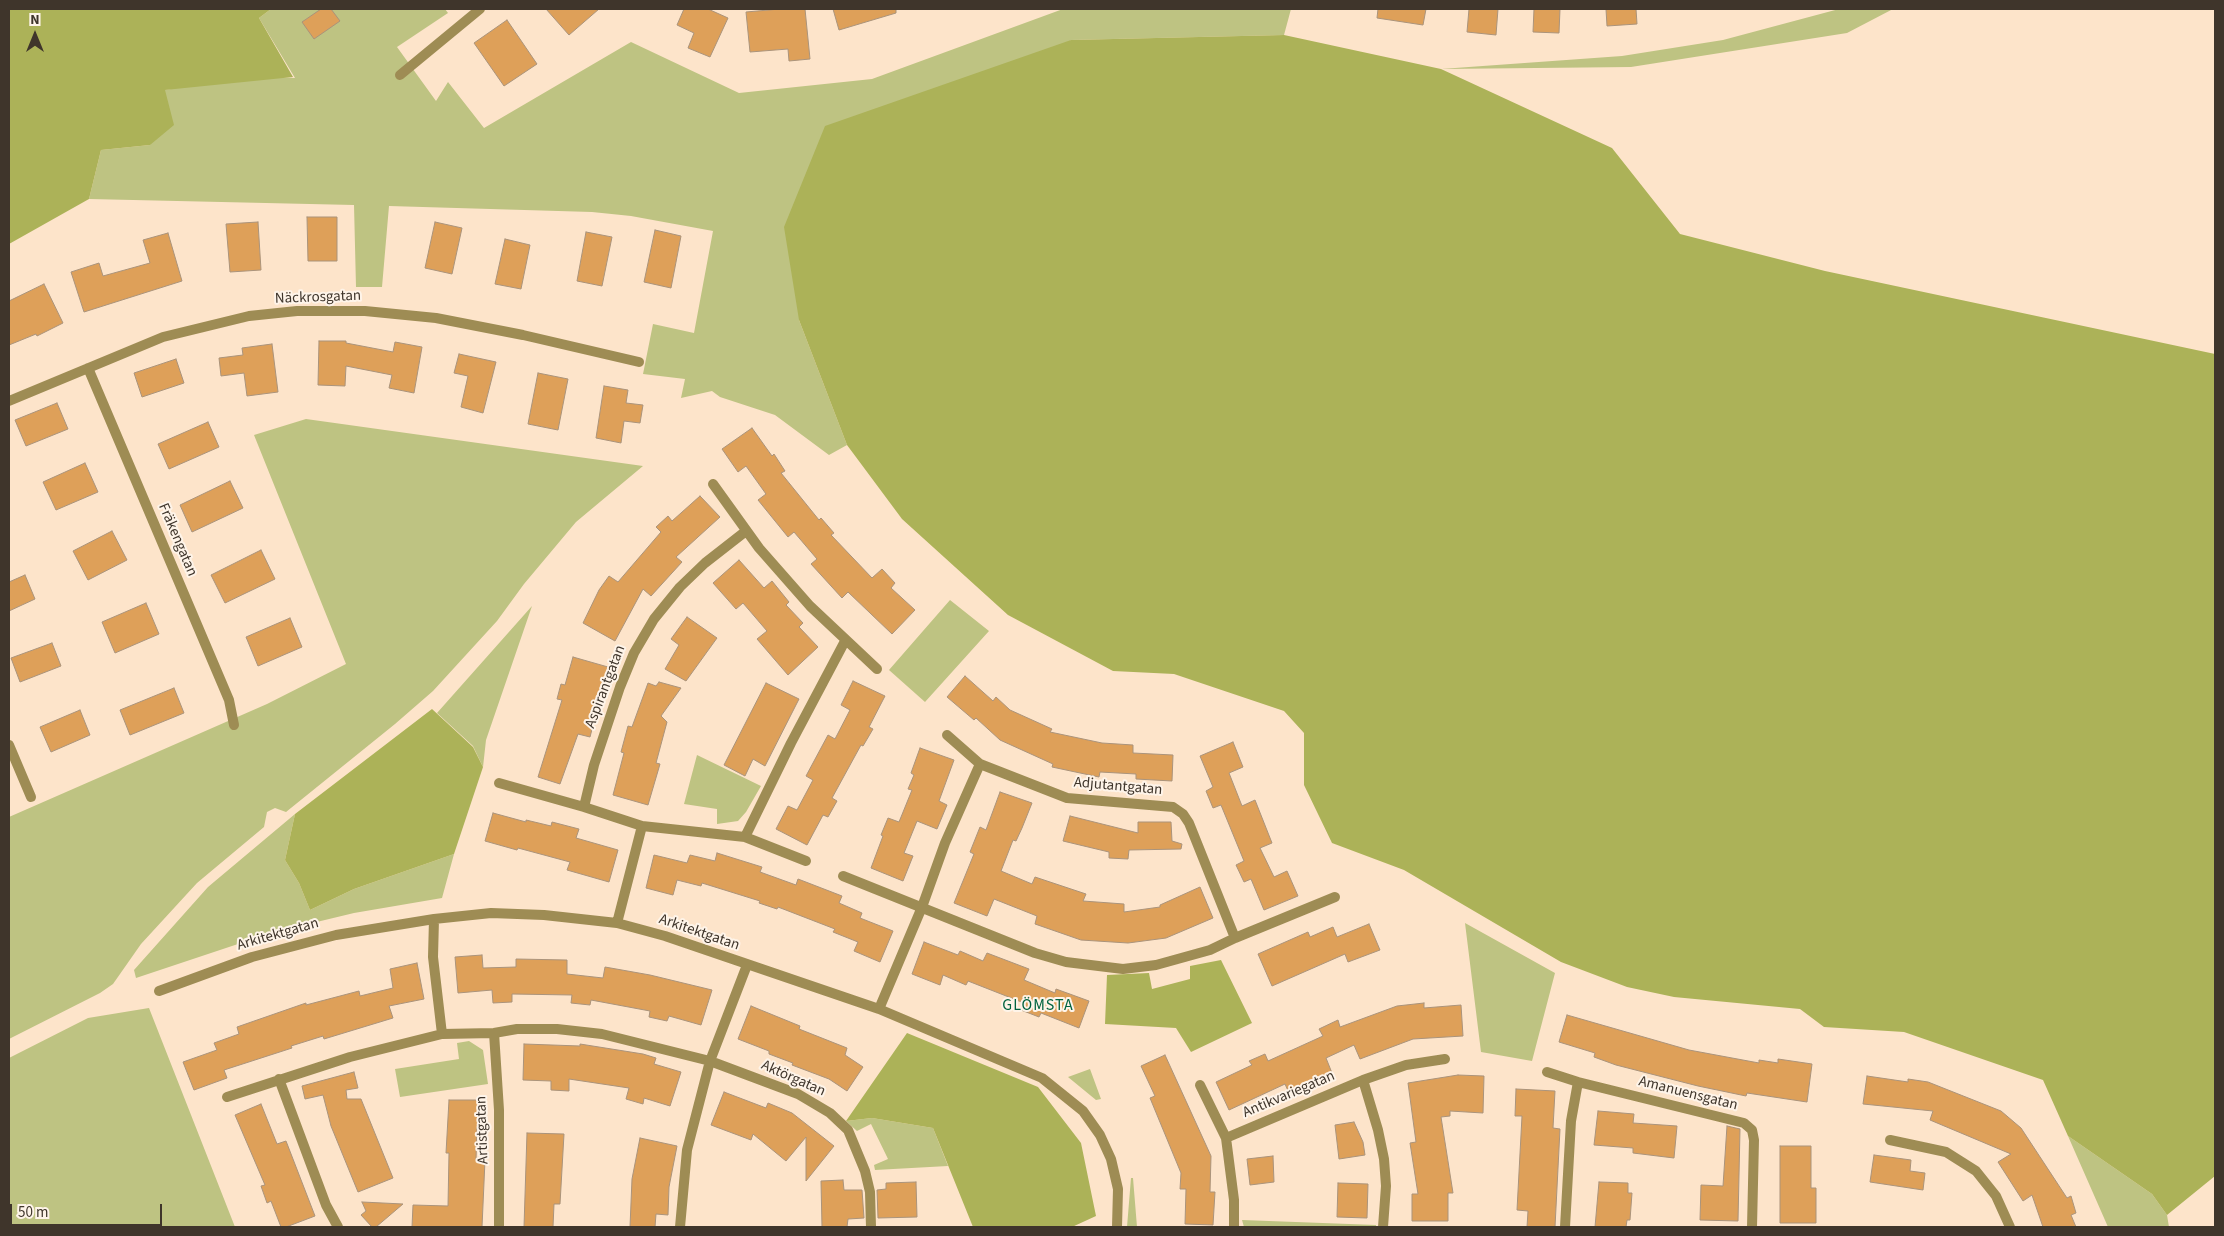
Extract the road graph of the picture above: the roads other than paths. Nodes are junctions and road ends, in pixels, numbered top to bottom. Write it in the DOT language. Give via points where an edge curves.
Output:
graph roads {
  1 [pos="480,9"];
  2 [pos="400,76"];
  3 [pos="639,362"];
  4 [pos="88,368"];
  5 [pos="9,401"];
  6 [pos="713,484"];
  7 [pos="746,531"];
  8 [pos="845,641"];
  9 [pos="876,669"];
  10 [pos="234,725"];
  11 [pos="947,735"];
  12 [pos="9,745"];
  13 [pos="980,764"];
  14 [pos="499,783"];
  15 [pos="31,797"];
  16 [pos="584,806"];
  17 [pos="642,826"];
  18 [pos="745,837"];
  19 [pos="806,862"];
  20 [pos="843,876"];
  21 [pos="1335,897"];
  22 [pos="922,907"];
  23 [pos="434,919"];
  24 [pos="617,922"];
  25 [pos="1235,938"];
  26 [pos="748,965"];
  27 [pos="159,991"];
  28 [pos="879,1009"];
  29 [pos="494,1033"];
  30 [pos="442,1034"];
  31 [pos="1445,1059"];
  32 [pos="710,1061"];
  33 [pos="1547,1072"];
  34 [pos="279,1080"];
  35 [pos="1364,1080"];
  36 [pos="1578,1082"];
  37 [pos="1200,1085"];
  38 [pos="227,1096"];
  39 [pos="1226,1138"];
  40 [pos="1890,1140"];
  41 [pos="338,1227"];
  42 [pos="499,1227"];
  43 [pos="680,1227"];
  44 [pos="871,1227"];
  45 [pos="1117,1227"];
  46 [pos="1234,1227"];
  47 [pos="1383,1227"];
  48 [pos="1565,1227"];
  49 [pos="1752,1227"];
  50 [pos="2010,1227"];
  1 -- 2 [label="street"];
  3 -- 4 [label="street, Näckrosgatan" via="436,318 334,310 249,316 207,325 163,338"];
  4 -- 5 [label="street, Näckrosgatan"];
  4 -- 10 [label="street, Fräkengatan" via="229,700"];
  6 -- 7 [label="street"];
  7 -- 8 [label="street" via="810,606"];
  7 -- 16 [label="street, Aspirantgatan" via="704,563 680,587 654,619 638,646 620,687"];
  8 -- 9 [label="street"];
  8 -- 18 [label="street"];
  11 -- 13 [label="street, Adjutantgatan"];
  12 -- 15 [label="street"];
  13 -- 22 [label="street" via="945,843"];
  13 -- 25 [label="street, Adjutantgatan" via="1067,798 1173,807 1189,823"];
  14 -- 16 [label="street"];
  16 -- 17 [label="street"];
  17 -- 18 [label="street"];
  17 -- 24 [label="street"];
  18 -- 19 [label="street"];
  20 -- 22 [label="street"];
  21 -- 25 [label="street"];
  22 -- 25 [label="street" via="1035,953 1102,967 1123,969 1156,965 1210,950"];
  22 -- 28 [label="street"];
  23 -- 24 [label="street, Arkitektgatan" via="500,914"];
  23 -- 27 [label="street, Arkitektgatan" via="336,935 252,957"];
  23 -- 30 [label="street" via="433,957"];
  24 -- 26 [label="street, Arkitektgatan"];
  26 -- 28 [label="street, Arkitektgatan"];
  26 -- 32 [label="street"];
  28 -- 45 [label="street, Arkitektgatan" via="1042,1078 1083,1110 1112,1159 1118,1189"];
  29 -- 30 [label="street"];
  29 -- 32 [label="street, Aktörgatan" via="517,1029 557,1029 602,1034"];
  29 -- 42 [label="street, Artistgatan" via="499,1110"];
  30 -- 34 [label="street" via="368,1052"];
  31 -- 35 [label="street, Antikvariegatan" via="1406,1065"];
  32 -- 43 [label="street" via="688,1150"];
  32 -- 44 [label="street, Aktörgatan" via="798,1094 830,1113 848,1130 865,1170 870,1192"];
  33 -- 36 [label="street, Amanuensgatan"];
  34 -- 38 [label="street"];
  34 -- 41 [label="street" via="326,1205"];
  35 -- 39 [label="street, Antikvariegatan"];
  35 -- 47 [label="street" via="1384,1159"];
  36 -- 48 [label="street" via="1571,1121"];
  36 -- 49 [label="street, Amanuensgatan" via="1744,1123 1752,1130 1754,1140"];
  37 -- 39 [label="street"];
  39 -- 46 [label="street"];
  40 -- 50 [label="street" via="1946,1152 1976,1171 1996,1196"];
}
